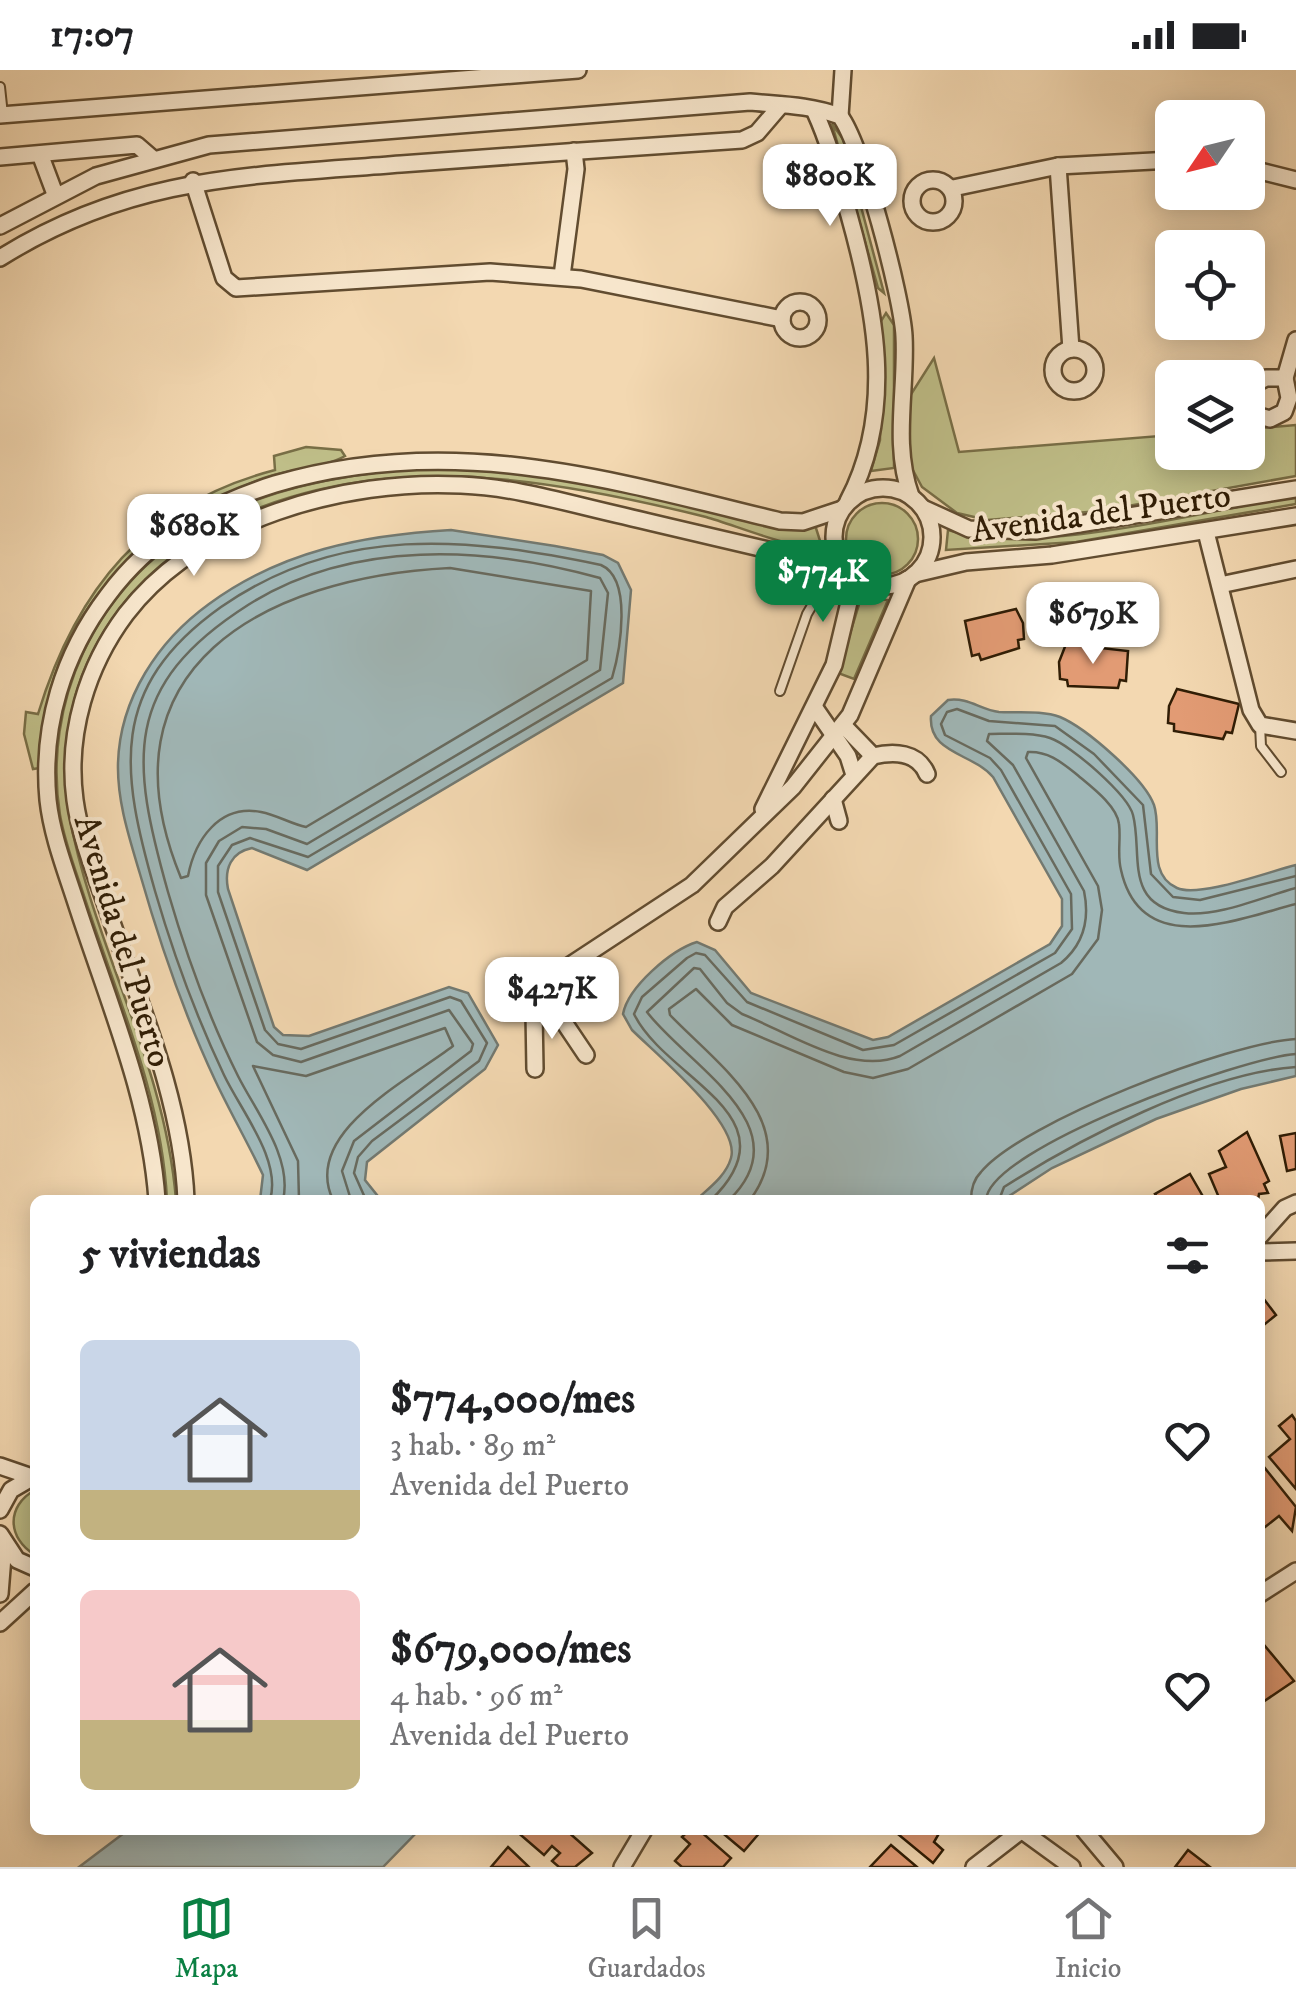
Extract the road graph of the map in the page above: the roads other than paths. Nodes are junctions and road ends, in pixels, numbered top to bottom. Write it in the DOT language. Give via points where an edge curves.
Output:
graph roads {
  1 [pos="578,70"];
  2 [pos="843,70"];
  3 [pos="0,87"];
  4 [pos="781,105"];
  5 [pos="815,112"];
  6 [pos="2,115"];
  7 [pos="593,116"];
  8 [pos="840,116"];
  9 [pos="564,117"];
  10 [pos="199,147"];
  11 [pos="592,150"];
  12 [pos="571,151"];
  13 [pos="40,154"];
  14 [pos="170,154"];
  15 [pos="0,157"];
  16 [pos="152,158"];
  17 [pos="1155,161"];
  18 [pos="1058,166"];
  19 [pos="1265,172"];
  20 [pos="1296,180"];
  21 [pos="193,182"];
  22 [pos="953,188"];
  23 [pos="56,194"];
  24 [pos="0,226"];
  25 [pos="0,258"];
  26 [pos="562,276"];
  27 [pos="899,306"];
  28 [pos="874,311"];
  29 [pos="782,318"];
  30 [pos="1296,340"];
  31 [pos="1072,349"];
  32 [pos="1285,378"];
  33 [pos="1296,489"];
  34 [pos="911,496"];
  35 [pos="845,505"];
  36 [pos="924,508"];
  37 [pos="1296,516"];
  38 [pos="1206,532"];
  39 [pos="1296,568"];
  40 [pos="845,571"];
  41 [pos="912,577"];
  42 [pos="1220,585"];
  43 [pos="780,692"];
  44 [pos="815,708"];
  45 [pos="1260,725"];
  46 [pos="839,731"];
  47 [pos="1296,731"];
  48 [pos="873,756"];
  49 [pos="1281,772"];
  50 [pos="854,774"];
  51 [pos="927,774"];
  52 [pos="833,799"];
  53 [pos="839,821"];
  54 [pos="748,834"];
  55 [pos="718,922"];
  56 [pos="550,979"];
  57 [pos="551,1003"];
  58 [pos="534,1012"];
  59 [pos="586,1055"];
  60 [pos="535,1069"];
  61 [pos="156,1195"];
  62 [pos="185,1195"];
  63 [pos="1296,1203"];
  64 [pos="1265,1230"];
  65 [pos="1265,1252"];
  66 [pos="1296,1252"];
  67 [pos="0,1466"];
  68 [pos="30,1475"];
  69 [pos="30,1478"];
  70 [pos="0,1510"];
  71 [pos="1,1538"];
  72 [pos="30,1566"];
  73 [pos="1296,1571"];
  74 [pos="1265,1591"];
  75 [pos="0,1594"];
  76 [pos="30,1596"];
  77 [pos="0,1623"];
  78 [pos="641,1835"];
  79 [pos="1016,1835"];
  80 [pos="1029,1835"];
  81 [pos="1088,1835"];
  82 [pos="622,1867"];
  83 [pos="974,1867"];
  84 [pos="1072,1867"];
  85 [pos="1115,1867"];
  1 -- 6 [label="street"];
  2 -- 8 [label="street"];
  3 -- 6 [label="lane"];
  4 -- 5 [label="street" via="798,102"];
  4 -- 7 [label="street"];
  4 -- 11 [label="street" via="742,140"];
  5 -- 8 [label="street"];
  5 -- 28 [label="street"];
  7 -- 9 [label="street"];
  7 -- 11 [label="street"];
  8 -- 27 [label="street"];
  9 -- 10 [label="street"];
  9 -- 12 [label="street" via="562,134"];
  10 -- 14 [label="street"];
  10 -- 21 [label="street"];
  11 -- 12 [label="street"];
  12 -- 21 [label="street"];
  12 -- 26 [label="street"];
  13 -- 15 [label="street"];
  13 -- 16 [label="street" via="137,146"];
  13 -- 23 [label="street"];
  14 -- 16 [label="street"];
  14 -- 21 [label="street" via="172,174"];
  16 -- 23 [label="street"];
  17 -- 18 [label="street"];
  18 -- 22 [label="street"];
  18 -- 31 [label="street"];
  19 -- 20 [label="street"];
  21 -- 25 [label="street" via="57,225"];
  21 -- 26 [label="street" via="224,278 236,288 454,271"];
  23 -- 24 [label="street"];
  26 -- 29 [label="street"];
  27 -- 28 [label="street"];
  27 -- 34 [label="street" via="901,446"];
  28 -- 35 [label="street" via="878,383 867,446"];
  30 -- 32 [label="street"];
  33 -- 36 [label="street, Avenida del Puerto" via="1036,531 969,529"];
  34 -- 35 [label="street" via="872,488"];
  34 -- 36 [label="street"];
  35 -- 40 [label="street" via="834,539"];
  35 -- 61 [label="street, Avenida del Puerto" via="824,518 792,523 501,462 368,462 220,504 176,528 126,571 82,634 59,688 46,742 48,800 139,1096"];
  36 -- 41 [label="street" via="930,550"];
  37 -- 38 [label="street, Avenida del Puerto"];
  38 -- 41 [label="street, Avenida del Puerto" via="990,559"];
  38 -- 42 [label="street"];
  39 -- 42 [label="street"];
  40 -- 41 [label="street" via="881,586"];
  40 -- 43 [label="lane" via="806,614"];
  40 -- 44 [label="street" via="839,650"];
  40 -- 62 [label="street, Avenida del Puerto" via="514,490 438,484 286,510 204,546 146,590 94,668 78,723 73,776 90,860 168,1094"];
  41 -- 46 [label="street"];
  42 -- 45 [label="street"];
  44 -- 46 [label="street"];
  44 -- 54 [label="street"];
  45 -- 47 [label="street"];
  45 -- 49 [label="lane" via="1266,758"];
  46 -- 48 [label="street"];
  46 -- 50 [label="street"];
  46 -- 54 [label="street"];
  48 -- 50 [label="street"];
  48 -- 51 [label="street" via="908,756"];
  50 -- 52 [label="street"];
  52 -- 53 [label="street"];
  52 -- 55 [label="street" via="724,907"];
  54 -- 56 [label="street" via="657,911"];
  56 -- 57 [label="street"];
  56 -- 58 [label="street" via="531,972 516,984 518,1004"];
  57 -- 58 [label="street"];
  57 -- 59 [label="street"];
  58 -- 60 [label="street"];
  63 -- 64 [label="street"];
  65 -- 66 [label="street"];
  67 -- 68 [label="street"];
  69 -- 70 [label="street" via="11,1490"];
  71 -- 72 [label="street" via="16,1560"];
  71 -- 75 [label="street"];
  73 -- 74 [label="street"];
  76 -- 77 [label="street"];
  78 -- 82 [label="street"];
  79 -- 83 [label="street"];
  80 -- 84 [label="street"];
  81 -- 85 [label="street"];
}
